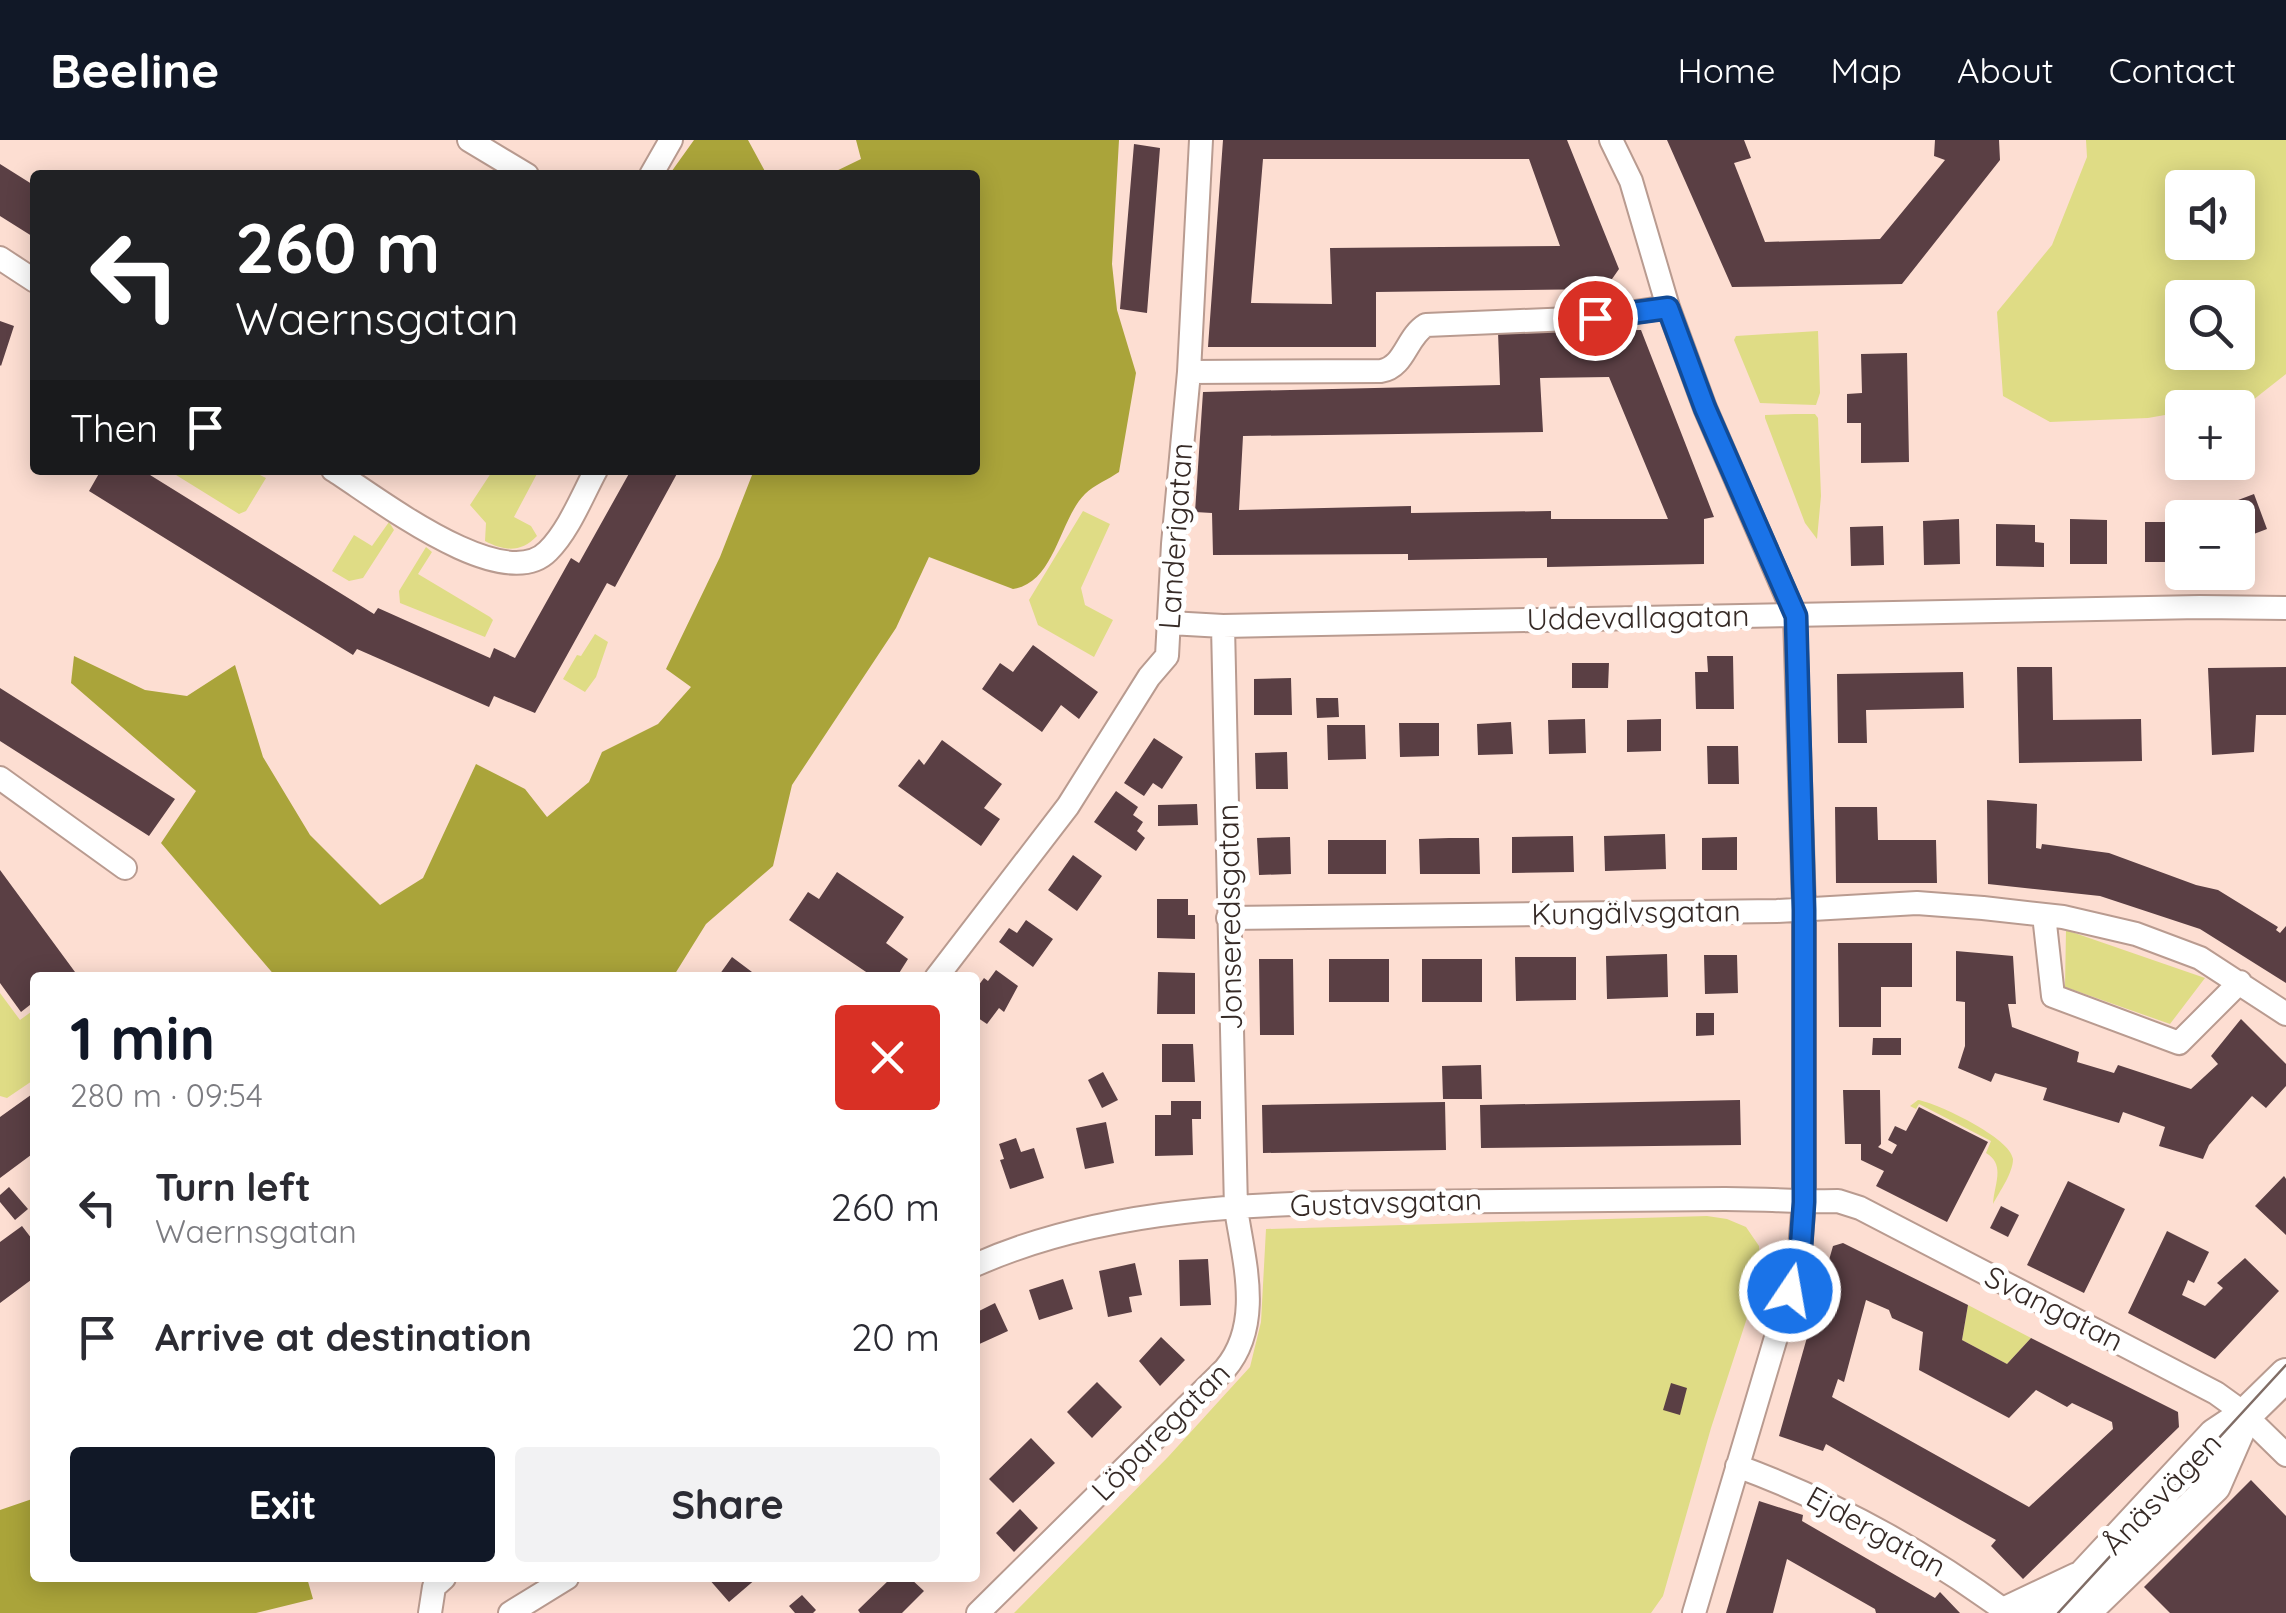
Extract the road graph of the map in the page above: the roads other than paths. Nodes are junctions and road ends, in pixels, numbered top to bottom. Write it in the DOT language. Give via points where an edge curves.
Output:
graph roads {
  1 [pos="469,140"];
  2 [pos="671,140"];
  3 [pos="1200,140"];
  4 [pos="1611,140"];
  5 [pos="519,170"];
  6 [pos="655,170"];
  7 [pos="0,258"];
  8 [pos="30,278"];
  9 [pos="1668,308"];
  10 [pos="1189,372"];
  11 [pos="342,475"];
  12 [pos="593,475"];
  13 [pos="2286,608"];
  14 [pos="1796,616"];
  15 [pos="1170,623"];
  16 [pos="1224,626"];
  17 [pos="0,778"];
  18 [pos="124,868"];
  19 [pos="1804,910"];
  20 [pos="2044,915"];
  21 [pos="1228,918"];
  22 [pos="941,972"];
  23 [pos="2240,982"];
  24 [pos="2286,1014"];
  25 [pos="1804,1202"];
  26 [pos="1236,1209"];
  27 [pos="980,1264"];
  28 [pos="2286,1375"];
  29 [pos="2245,1416"];
  30 [pos="2286,1455"];
  31 [pos="1736,1466"];
  32 [pos="2083,1577"];
  33 [pos="440,1582"];
  34 [pos="560,1582"];
  35 [pos="430,1613"];
  36 [pos="510,1613"];
  37 [pos="978,1613"];
  38 [pos="1694,1613"];
  39 [pos="2007,1613"];
  40 [pos="2057,1613"];
  41 [pos="2083,1613"];
  1 -- 5 [label="street"];
  2 -- 6 [label="street"];
  3 -- 10 [label="street, Landerigatan"];
  4 -- 9 [label="street" via="1631,181"];
  7 -- 8 [label="street"];
  9 -- 10 [label="street" via="1426,325 1388,370"];
  9 -- 14 [label="street"];
  10 -- 15 [label="street, Landerigatan"];
  11 -- 12 [label="street" via="463,550 514,564 548,552"];
  13 -- 14 [label="street, Uddevallagatan"];
  14 -- 16 [label="street, Uddevallagatan"];
  14 -- 19 [label="street"];
  15 -- 16 [label="street, Uddevallagatan"];
  15 -- 22 [label="street, Landerigatan" via="1168,656 1068,806"];
  16 -- 21 [label="street, Jonseredsgatan"];
  17 -- 18 [label="street"];
  19 -- 20 [label="street, Kungälvsgatan" via="1917,903"];
  19 -- 21 [label="street, Kungälvsgatan"];
  19 -- 25 [label="street"];
  20 -- 23 [label="street, Kungälvsgatan" via="2136,934 2200,958"];
  20 -- 23 [label="street" via="2053,996 2179,1043"];
  21 -- 26 [label="street, Jonseredsgatan"];
  23 -- 24 [label="street, Kungälvsgatan"];
  25 -- 26 [label="street, Gustavsgatan" via="1338,1202"];
  25 -- 29 [label="street, Svangatan" via="1860,1208 2216,1393"];
  25 -- 31 [label="street" via="1800,1260"];
  26 -- 27 [label="street, Gustavsgatan" via="1095,1228"];
  26 -- 37 [label="street, Löparegatan" via="1248,1314 1235,1357"];
  28 -- 29 [label="street, Ånäsvägen"];
  29 -- 30 [label="street, Svangatan"];
  29 -- 32 [label="street, Ånäsvägen" via="2216,1435"];
  29 -- 41 [label="street, Ånäsvägen" via="2214,1486"];
  31 -- 38 [label="street"];
  31 -- 39 [label="street, Ejdergatan" via="1862,1518"];
  32 -- 39 [label="street, Ånäsvägen"];
  32 -- 40 [label="street, Ånäsvägen"];
  33 -- 35 [label="street"];
  34 -- 36 [label="street"];
}
